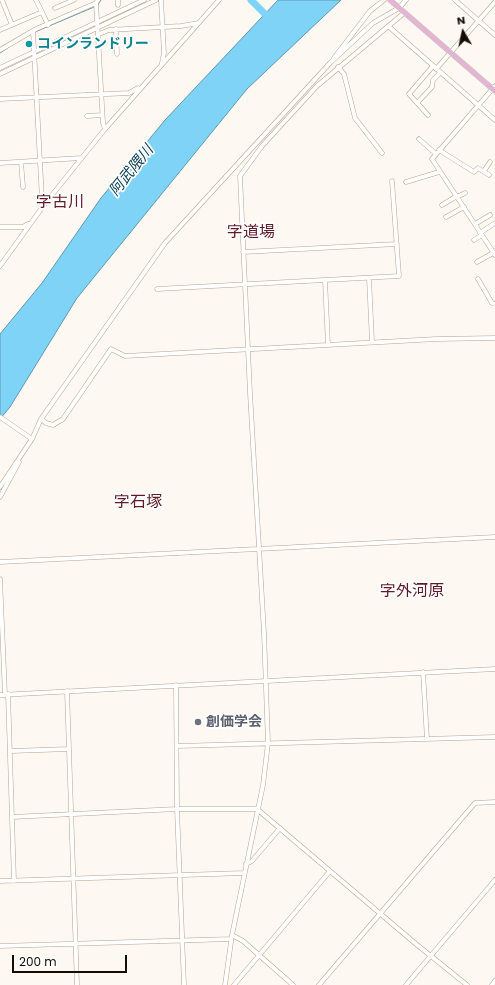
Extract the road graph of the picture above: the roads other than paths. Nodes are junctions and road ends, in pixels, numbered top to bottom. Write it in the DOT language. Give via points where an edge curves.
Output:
graph roads {
  1 [pos="2,0"];
  2 [pos="36,0"];
  3 [pos="74,0"];
  4 [pos="144,0"];
  5 [pos="156,0"];
  6 [pos="161,0"];
  7 [pos="219,0"];
  8 [pos="384,0"];
  9 [pos="390,0"];
  10 [pos="406,0"];
  11 [pos="455,0"];
  12 [pos="97,2"];
  13 [pos="495,2"];
  14 [pos="397,7"];
  15 [pos="55,8"];
  16 [pos="42,12"];
  17 [pos="404,13"];
  18 [pos="478,21"];
  19 [pos="98,22"];
  20 [pos="198,24"];
  21 [pos="12,25"];
  22 [pos="48,25"];
  23 [pos="388,26"];
  24 [pos="99,27"];
  25 [pos="162,27"];
  26 [pos="116,29"];
  27 [pos="0,30"];
  28 [pos="33,31"];
  29 [pos="99,34"];
  30 [pos="495,35"];
  31 [pos="0,50"];
  32 [pos="35,52"];
  33 [pos="451,52"];
  34 [pos="117,54"];
  35 [pos="36,57"];
  36 [pos="333,60"];
  37 [pos="162,64"];
  38 [pos="338,67"];
  39 [pos="0,68"];
  40 [pos="435,68"];
  41 [pos="440,73"];
  42 [pos="0,74"];
  43 [pos="141,87"];
  44 [pos="494,89"];
  45 [pos="102,94"];
  46 [pos="38,97"];
  47 [pos="0,99"];
  48 [pos="417,104"];
  49 [pos="478,105"];
  50 [pos="102,115"];
  51 [pos="428,115"];
  52 [pos="87,116"];
  53 [pos="495,120"];
  54 [pos="105,129"];
  55 [pos="419,139"];
  56 [pos="438,152"];
  57 [pos="382,153"];
  58 [pos="81,158"];
  59 [pos="21,162"];
  60 [pos="41,162"];
  61 [pos="490,162"];
  62 [pos="0,163"];
  63 [pos="484,171"];
  64 [pos="439,172"];
  65 [pos="489,175"];
  66 [pos="392,181"];
  67 [pos="406,182"];
  68 [pos="23,187"];
  69 [pos="465,193"];
  70 [pos="457,197"];
  71 [pos="44,205"];
  72 [pos="442,205"];
  73 [pos="464,207"];
  74 [pos="490,214"];
  75 [pos="446,217"];
  76 [pos="495,223"];
  77 [pos="30,224"];
  78 [pos="475,224"];
  79 [pos="0,228"];
  80 [pos="481,234"];
  81 [pos="474,240"];
  82 [pos="397,244"];
  83 [pos="243,252"];
  84 [pos="494,252"];
  85 [pos="477,262"];
  86 [pos="0,266"];
  87 [pos="368,278"];
  88 [pos="478,279"];
  89 [pos="325,280"];
  90 [pos="245,284"];
  91 [pos="157,289"];
  92 [pos="495,304"];
  93 [pos="495,338"];
  94 [pos="372,342"];
  95 [pos="328,345"];
  96 [pos="248,349"];
  97 [pos="0,417"];
  98 [pos="41,419"];
  99 [pos="30,438"];
  100 [pos="21,456"];
  101 [pos="0,487"];
  102 [pos="0,497"];
  103 [pos="495,537"];
  104 [pos="259,549"];
  105 [pos="0,562"];
  106 [pos="0,579"];
  107 [pos="495,669"];
  108 [pos="423,672"];
  109 [pos="266,680"];
  110 [pos="176,685"];
  111 [pos="67,691"];
  112 [pos="4,694"];
  113 [pos="495,737"];
  114 [pos="427,739"];
  115 [pos="268,743"];
  116 [pos="177,746"];
  117 [pos="69,749"];
  118 [pos="11,751"];
  119 [pos="495,802"];
  120 [pos="177,809"];
  121 [pos="257,809"];
  122 [pos="71,813"];
  123 [pos="12,817"];
  124 [pos="280,828"];
  125 [pos="246,864"];
  126 [pos="330,871"];
  127 [pos="244,873"];
  128 [pos="180,876"];
  129 [pos="73,879"];
  130 [pos="495,880"];
  131 [pos="0,881"];
  132 [pos="14,881"];
  133 [pos="380,914"];
  134 [pos="232,937"];
  135 [pos="182,940"];
  136 [pos="76,944"];
  137 [pos="0,946"];
  138 [pos="259,956"];
  139 [pos="430,956"];
  140 [pos="495,981"];
  141 [pos="78,985"];
  142 [pos="184,985"];
  143 [pos="225,985"];
  144 [pos="234,985"];
  145 [pos="293,985"];
  146 [pos="319,985"];
  147 [pos="406,985"];
  148 [pos="467,985"];
  149 [pos="492,985"];
  1 -- 21 [label="street"];
  2 -- 16 [label="street"];
  3 -- 15 [label="street"];
  4 -- 19 [label="street"];
  5 -- 24 [label="street"];
  6 -- 25 [label="street"];
  7 -- 20 [label="street"];
  8 -- 36 [label="street" via="370,11"];
  9 -- 14 [label="main road"];
  10 -- 14 [label="street"];
  11 -- 18 [label="street"];
  12 -- 19 [label="street"];
  12 -- 22 [label="street"];
  13 -- 18 [label="street"];
  14 -- 17 [label="main road"];
  14 -- 36 [label="street" via="374,23"];
  16 -- 21 [label="street"];
  16 -- 22 [label="street"];
  17 -- 23 [label="street"];
  17 -- 33 [label="main road"];
  18 -- 30 [label="street"];
  18 -- 33 [label="street"];
  19 -- 24 [label="street"];
  19 -- 32 [label="street"];
  20 -- 25 [label="street"];
  20 -- 37 [label="street"];
  21 -- 27 [label="street"];
  22 -- 28 [label="street"];
  23 -- 38 [label="street"];
  23 -- 40 [label="street"];
  24 -- 29 [label="street"];
  24 -- 35 [label="street"];
  25 -- 26 [label="street"];
  25 -- 37 [label="street"];
  26 -- 29 [label="street"];
  26 -- 34 [label="street"];
  28 -- 31 [label="street"];
  28 -- 32 [label="street"];
  29 -- 45 [label="street"];
  32 -- 35 [label="street"];
  32 -- 39 [label="street"];
  33 -- 40 [label="street"];
  33 -- 44 [label="main road"];
  35 -- 42 [label="street"];
  35 -- 46 [label="street"];
  36 -- 98 [label="street" via="166,243"];
  37 -- 43 [label="street"];
  38 -- 57 [label="street" via="344,74 355,118"];
  38 -- 83 [label="street" via="262,146 243,171 240,183"];
  40 -- 41 [label="street"];
  40 -- 48 [label="street" via="409,94"];
  41 -- 48 [label="street"];
  41 -- 49 [label="street"];
  43 -- 45 [label="street" via="129,92"];
  43 -- 54 [label="street"];
  44 -- 49 [label="street"];
  45 -- 46 [label="street"];
  45 -- 50 [label="street"];
  46 -- 47 [label="street"];
  46 -- 60 [label="street"];
  48 -- 51 [label="street"];
  49 -- 53 [label="street"];
  49 -- 56 [label="street"];
  50 -- 52 [label="street"];
  50 -- 54 [label="street"];
  54 -- 58 [label="street"];
  55 -- 56 [label="street"];
  56 -- 63 [label="street" via="474,172 478,168"];
  56 -- 64 [label="street" via="432,159"];
  58 -- 60 [label="street"];
  58 -- 71 [label="street"];
  59 -- 60 [label="street"];
  59 -- 62 [label="street"];
  59 -- 68 [label="street"];
  60 -- 71 [label="street"];
  61 -- 63 [label="street"];
  63 -- 65 [label="street"];
  64 -- 67 [label="street"];
  64 -- 70 [label="street"];
  66 -- 82 [label="street"];
  69 -- 70 [label="street"];
  70 -- 72 [label="street"];
  70 -- 73 [label="street"];
  71 -- 77 [label="street"];
  73 -- 75 [label="street"];
  73 -- 78 [label="street"];
  74 -- 78 [label="street"];
  76 -- 80 [label="street"];
  77 -- 79 [label="street" via="23,227"];
  77 -- 86 [label="street"];
  78 -- 80 [label="street"];
  80 -- 81 [label="street"];
  80 -- 84 [label="street"];
  82 -- 83 [label="street"];
  82 -- 87 [label="street" via="399,276"];
  83 -- 90 [label="street"];
  84 -- 85 [label="street"];
  87 -- 89 [label="street"];
  87 -- 94 [label="street"];
  88 -- 92 [label="street"];
  89 -- 90 [label="street"];
  89 -- 95 [label="street"];
  90 -- 91 [label="street"];
  90 -- 96 [label="street"];
  93 -- 94 [label="street"];
  94 -- 95 [label="street"];
  95 -- 96 [label="street"];
  96 -- 98 [label="street" via="125,356 111,349 63,419 53,425"];
  96 -- 104 [label="street"];
  97 -- 99 [label="street"];
  98 -- 99 [label="street"];
  99 -- 100 [label="street"];
  100 -- 101 [label="street"];
  100 -- 102 [label="street" via="9,484"];
  103 -- 104 [label="street"];
  104 -- 105 [label="street"];
  104 -- 109 [label="street"];
  106 -- 112 [label="street"];
  107 -- 108 [label="street"];
  108 -- 109 [label="street"];
  108 -- 114 [label="street"];
  109 -- 110 [label="street"];
  109 -- 115 [label="street"];
  110 -- 111 [label="street"];
  110 -- 116 [label="street"];
  111 -- 112 [label="street"];
  111 -- 117 [label="street"];
  112 -- 118 [label="street"];
  113 -- 114 [label="street"];
  114 -- 115 [label="street"];
  115 -- 116 [label="street"];
  115 -- 121 [label="street"];
  116 -- 120 [label="street"];
  117 -- 118 [label="street"];
  117 -- 122 [label="street"];
  118 -- 123 [label="street"];
  119 -- 133 [label="street" via="475,803"];
  120 -- 121 [label="street"];
  120 -- 122 [label="street"];
  120 -- 128 [label="street"];
  121 -- 124 [label="street"];
  121 -- 125 [label="street"];
  122 -- 123 [label="street"];
  122 -- 129 [label="street"];
  123 -- 132 [label="street"];
  124 -- 125 [label="street" via="252,862"];
  124 -- 126 [label="street"];
  125 -- 127 [label="street"];
  126 -- 133 [label="street"];
  126 -- 138 [label="street"];
  127 -- 128 [label="street"];
  127 -- 134 [label="street"];
  128 -- 129 [label="street"];
  128 -- 135 [label="street"];
  129 -- 132 [label="street"];
  129 -- 136 [label="street"];
  130 -- 139 [label="street"];
  131 -- 132 [label="street"];
  133 -- 139 [label="street"];
  133 -- 146 [label="street"];
  134 -- 135 [label="street"];
  134 -- 138 [label="street" via="236,936"];
  134 -- 143 [label="street"];
  135 -- 136 [label="street"];
  135 -- 142 [label="street"];
  136 -- 137 [label="street"];
  136 -- 141 [label="street"];
  138 -- 144 [label="street"];
  138 -- 145 [label="street"];
  139 -- 147 [label="street"];
  139 -- 148 [label="street"];
  140 -- 149 [label="street"];
}
